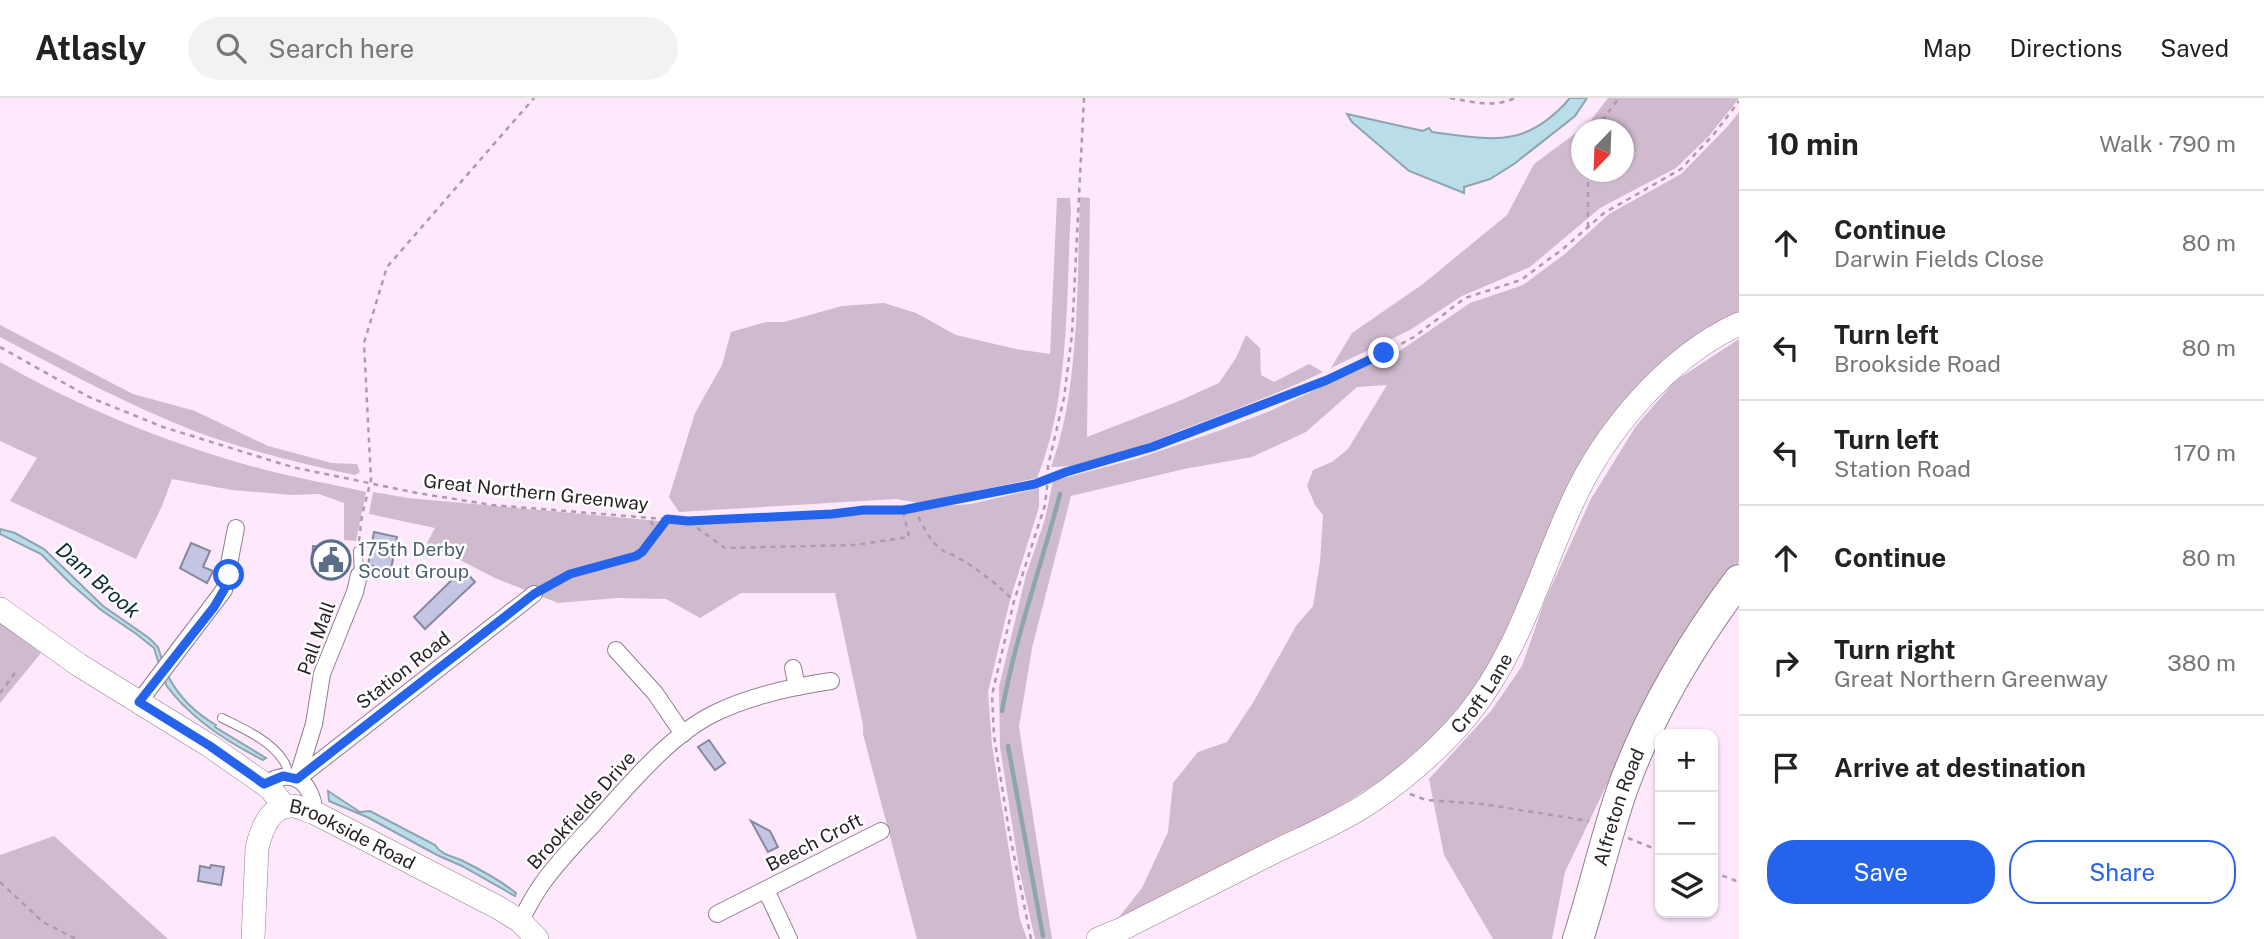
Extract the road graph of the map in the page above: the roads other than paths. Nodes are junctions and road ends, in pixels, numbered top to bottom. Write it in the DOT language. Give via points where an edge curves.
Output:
graph roads {
  1 [pos="1739,324"];
  2 [pos="236,528"];
  3 [pos="358,551"];
  4 [pos="359,576"];
  5 [pos="1739,580"];
  6 [pos="534,594"];
  7 [pos="0,609"];
  8 [pos="616,650"];
  9 [pos="653,663"];
  10 [pos="793,668"];
  11 [pos="639,675"];
  12 [pos="831,681"];
  13 [pos="797,687"];
  14 [pos="139,702"];
  15 [pos="222,718"];
  16 [pos="683,734"];
  17 [pos="293,777"];
  18 [pos="264,784"];
  19 [pos="282,808"];
  20 [pos="314,813"];
  21 [pos="881,831"];
  22 [pos="766,890"];
  23 [pos="717,914"];
  24 [pos="520,921"];
  25 [pos="1579,937"];
  26 [pos="253,939"];
  27 [pos="537,939"];
  28 [pos="789,939"];
  29 [pos="1098,939"];
  1 -- 29 [label="street, Croft Lane" via="1689,355 1657,382 1601,450 1573,501 1500,668 1440,745 1371,801 1339,820"];
  2 -- 14 [label="street" via="224,590"];
  3 -- 4 [label="lane, Pall Mall"];
  4 -- 17 [label="street, Pall Mall" via="322,674 314,724"];
  5 -- 25 [label="highway, Alfreton Road" via="1644,735 1617,805"];
  6 -- 17 [label="street, Station Road"];
  7 -- 14 [label="street, Brookside Road"];
  8 -- 11 [label="street"];
  9 -- 11 [label="street"];
  10 -- 13 [label="street"];
  11 -- 16 [label="street"];
  12 -- 13 [label="street, Brookfields Drive"];
  13 -- 16 [label="street, Brookfields Drive" via="732,705"];
  14 -- 18 [label="street, Brookside Road"];
  15 -- 17 [label="lane" via="269,746"];
  16 -- 24 [label="street, Brookfields Drive" via="638,776 553,870"];
  17 -- 18 [label="street, Station Road" via="276,777"];
  17 -- 20 [label="street" via="309,789"];
  18 -- 19 [label="street, Brookside Road"];
  19 -- 20 [label="street, Brookside Road" via="292,806"];
  19 -- 26 [label="street" via="269,819 257,848"];
  20 -- 24 [label="street, Brookside Road"];
  21 -- 22 [label="street, Beech Croft"];
  22 -- 23 [label="street, Beech Croft"];
  22 -- 28 [label="street, Beech Croft"];
  24 -- 27 [label="street, Brookside Road"];
}
